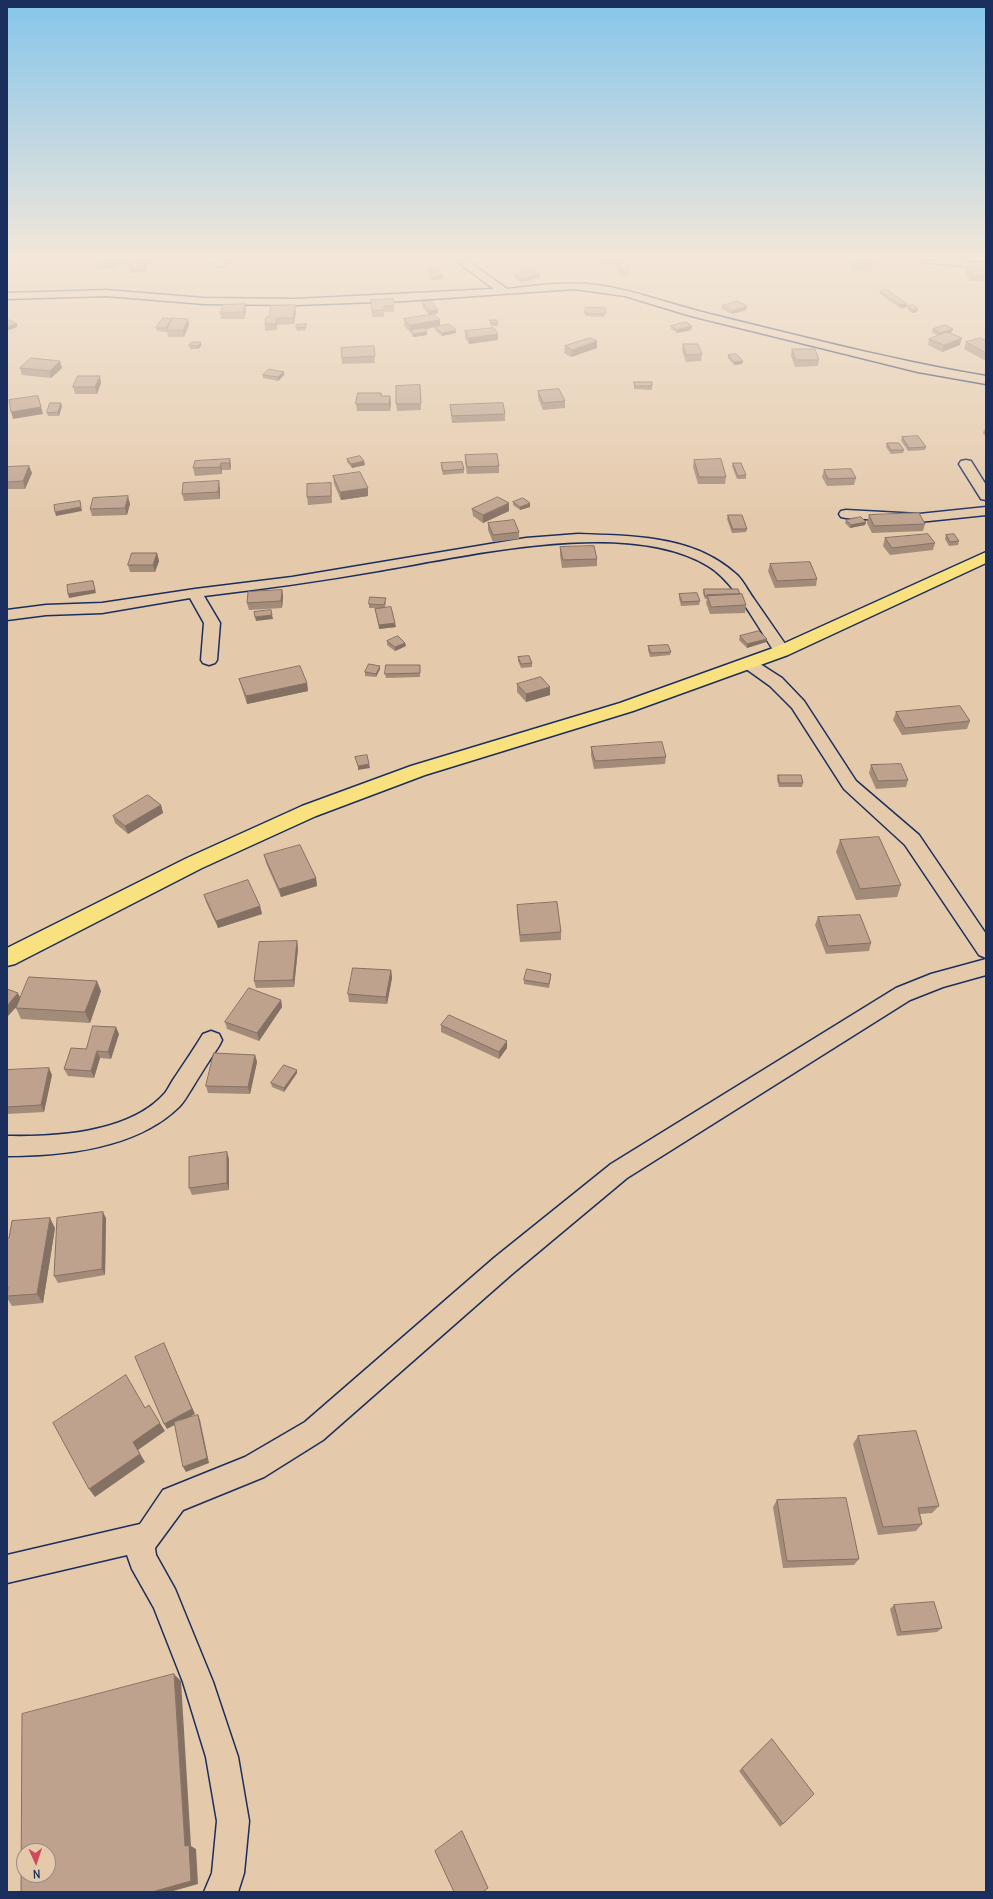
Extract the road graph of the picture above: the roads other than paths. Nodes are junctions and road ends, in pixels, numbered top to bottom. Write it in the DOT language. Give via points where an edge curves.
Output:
graph roads {
  1 [pos="836,349"];
  2 [pos="986,380"];
  3 [pos="966,464"];
  4 [pos="986,496"];
  5 [pos="986,511"];
  6 [pos="846,514"];
  7 [pos="986,557"];
  8 [pos="195,593"];
  9 [pos="7,615"];
  10 [pos="782,651"];
  11 [pos="209,660"];
  12 [pos="748,662"];
  13 [pos="986,950"];
  14 [pos="7,958"];
  15 [pos="980,972"];
  16 [pos="211,1040"];
  17 [pos="7,1146"];
  18 [pos="148,1536"];
  19 [pos="7,1569"];
  20 [pos="221,1892"];
  1 -- 2 [label="street" via="918,368"];
  3 -- 4 [label="street"];
  5 -- 6 [label="street" via="920,518"];
  7 -- 10 [label="main road"];
  8 -- 9 [label="street" via="102,608 46,610 15,616"];
  8 -- 10 [label="street" via="292,582 526,542 578,538 634,540 687,551 713,563 732,578"];
  8 -- 11 [label="street" via="212,623"];
  10 -- 12 [label="main road"];
  12 -- 13 [label="street" via="776,682 798,705 850,785 912,840"];
  12 -- 14 [label="main road" via="671,692 380,784 309,811 154,884"];
  15 -- 18 [label="street" via="938,980 903,994 619,1171 503,1266 314,1431 254,1467 173,1500"];
  16 -- 17 [label="street" via="172,1101 147,1120 117,1132 74,1142 28,1147"];
  18 -- 19 [label="street"];
  18 -- 20 [label="street" via="140,1542 142,1559 164,1599 198,1682 222,1757 233,1821 228,1873"];
}
